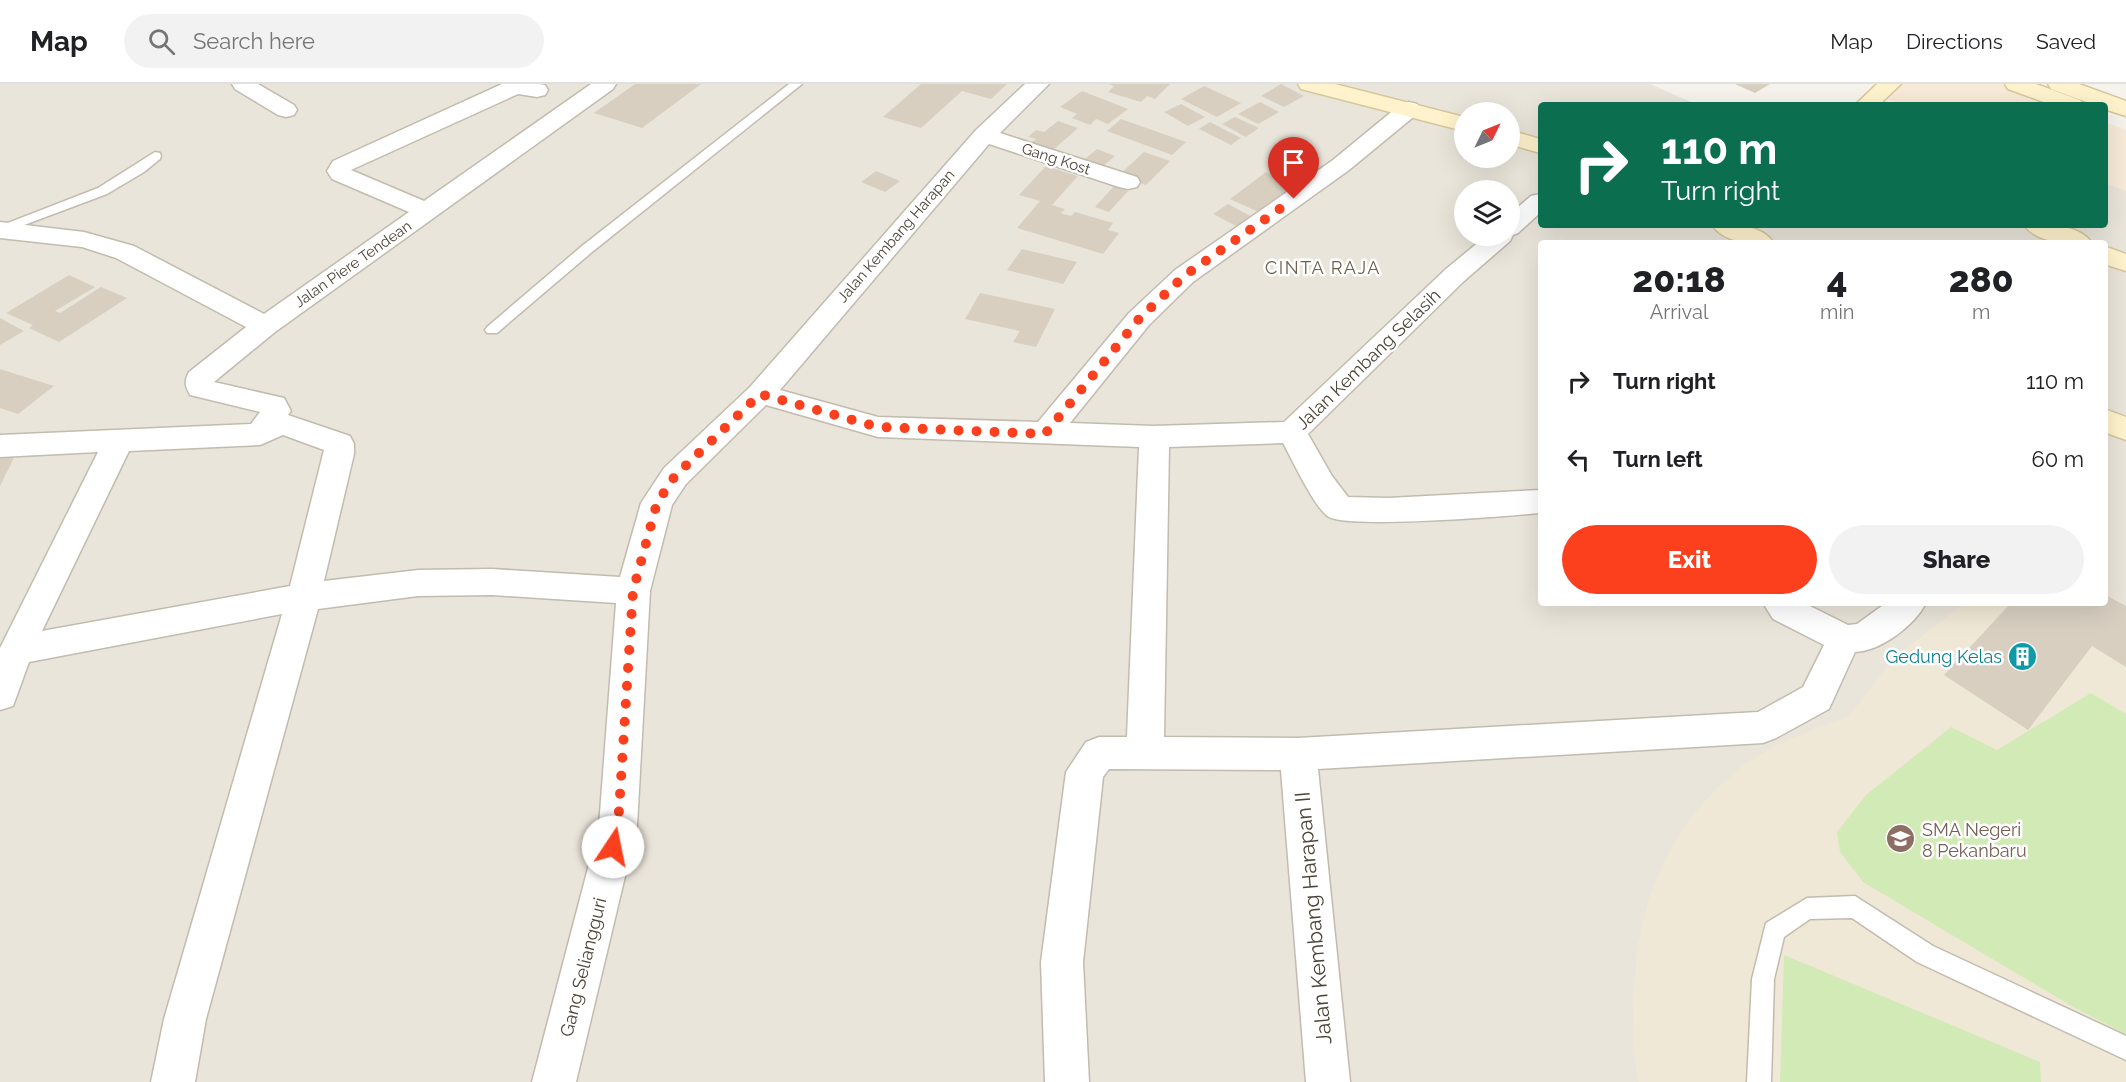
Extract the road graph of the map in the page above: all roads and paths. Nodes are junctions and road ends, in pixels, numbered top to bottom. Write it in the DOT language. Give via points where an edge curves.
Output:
graph roads {
  1 [pos="243,84"];
  2 [pos="605,84"];
  3 [pos="796,84"];
  4 [pos="1038,84"];
  5 [pos="1310,84"];
  6 [pos="1890,84"];
  7 [pos="2016,84"];
  8 [pos="2059,84"];
  9 [pos="537,90"];
  10 [pos="1869,102"];
  11 [pos="2064,102"];
  12 [pos="2107,102"];
  13 [pos="2108,102"];
  14 [pos="1409,109"];
  15 [pos="2126,109"];
  16 [pos="286,110"];
  17 [pos="2108,118"];
  18 [pos="1454,121"];
  19 [pos="2126,125"];
  20 [pos="984,135"];
  21 [pos="1520,140"];
  22 [pos="1538,145"];
  23 [pos="155,156"];
  24 [pos="1128,182"];
  25 [pos="1538,203"];
  26 [pos="428,211"];
  27 [pos="1520,218"];
  28 [pos="1731,228"];
  29 [pos="2044,228"];
  30 [pos="1,230"];
  31 [pos="1755,240"];
  32 [pos="2072,240"];
  33 [pos="1489,246"];
  34 [pos="2108,256"];
  35 [pos="2126,263"];
  36 [pos="265,326"];
  37 [pos="492,330"];
  38 [pos="760,394"];
  39 [pos="1292,432"];
  40 [pos="260,434"];
  41 [pos="1045,434"];
  42 [pos="1154,437"];
  43 [pos="118,442"];
  44 [pos="0,446"];
  45 [pos="1538,502"];
  46 [pos="633,591"];
  47 [pos="304,597"];
  48 [pos="1782,606"];
  49 [pos="1906,606"];
  50 [pos="1844,639"];
  51 [pos="16,650"];
  52 [pos="0,695"];
  53 [pos="1146,752"];
  54 [pos="1298,754"];
  55 [pos="2126,1048"];
  56 [pos="173,1082"];
  57 [pos="554,1082"];
  58 [pos="1067,1082"];
  59 [pos="1328,1082"];
  60 [pos="1759,1082"];
  1 -- 16 [label="street"];
  2 -- 26 [label="street, Jalan Piere Tendean"];
  3 -- 37 [label="lane" via="587,249"];
  4 -- 20 [label="street, Jalan Kembang Harapan"];
  5 -- 14 [label="street"];
  6 -- 10 [label="street"];
  7 -- 11 [label="street"];
  8 -- 12 [label="street"];
  9 -- 26 [label="street" via="514,88 341,166 340,174"];
  13 -- 15 [label="street"];
  14 -- 18 [label="street"];
  14 -- 41 [label="street" via="1341,165 1184,276 1139,319"];
  17 -- 19 [label="street"];
  20 -- 24 [label="street, Gang Kost"];
  20 -- 38 [label="street, Jalan Kembang Harapan"];
  21 -- 22 [label="street"];
  23 -- 30 [label="lane" via="122,182"];
  25 -- 27 [label="street"];
  26 -- 36 [label="street, Jalan Piere Tendean"];
  28 -- 31 [label="street"];
  29 -- 32 [label="street"];
  30 -- 36 [label="street" via="84,240 125,252"];
  33 -- 39 [label="street, Jalan Kembang Selasih"];
  34 -- 35 [label="street"];
  36 -- 40 [label="street, Jalan Piere Tendean" via="198,383 205,390 274,405 276,411"];
  38 -- 41 [label="street" via="878,427"];
  38 -- 46 [label="street, Gang Seliangguri" via="675,476 657,503"];
  39 -- 42 [label="street"];
  39 -- 45 [label="street, Jalan Kembang Selasih" via="1339,508 1388,510"];
  40 -- 43 [label="street"];
  40 -- 47 [label="street" via="281,423 339,444"];
  41 -- 42 [label="street"];
  42 -- 53 [label="street"];
  43 -- 44 [label="street"];
  43 -- 51 [label="street"];
  46 -- 47 [label="street" via="492,582 418,584"];
  46 -- 57 [label="street, Gang Seliangguri" via="618,826"];
  47 -- 51 [label="street"];
  47 -- 56 [label="street" via="185,1019"];
  48 -- 50 [label="street"];
  49 -- 50 [label="street" via="1863,638"];
  50 -- 54 [label="street" via="1816,698 1763,727"];
  51 -- 52 [label="street"];
  53 -- 54 [label="street"];
  53 -- 58 [label="street" via="1099,753 1085,772 1062,962"];
  54 -- 59 [label="street, Jalan Kembang Harapan II"];
  55 -- 60 [label="lane" via="1925,954 1855,907 1807,909 1774,931 1763,979"];
}
